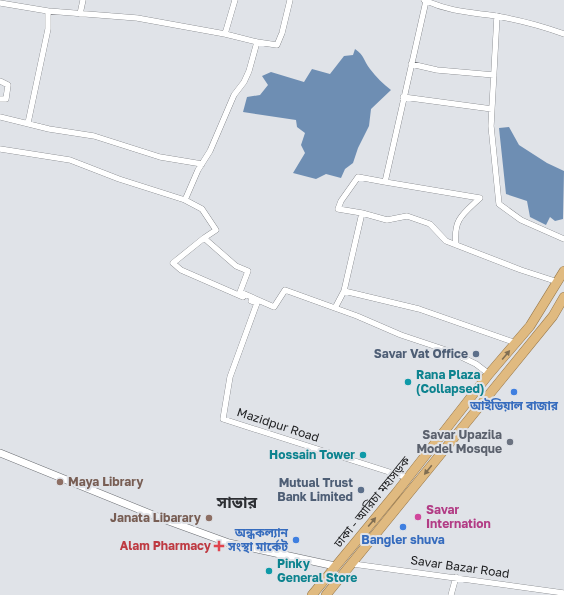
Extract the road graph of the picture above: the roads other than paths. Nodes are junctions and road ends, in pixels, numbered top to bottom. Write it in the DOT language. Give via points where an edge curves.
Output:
graph roads {
  1 [pos="83,0"];
  2 [pos="235,0"];
  3 [pos="290,0"];
  4 [pos="425,0"];
  5 [pos="0,3"];
  6 [pos="48,11"];
  7 [pos="80,14"];
  8 [pos="497,16"];
  9 [pos="225,34"];
  10 [pos="564,34"];
  11 [pos="257,42"];
  12 [pos="410,64"];
  13 [pos="494,75"];
  14 [pos="0,81"];
  15 [pos="403,97"];
  16 [pos="0,99"];
  17 [pos="492,109"];
  18 [pos="0,117"];
  19 [pos="28,124"];
  20 [pos="0,149"];
  21 [pos="202,164"];
  22 [pos="385,182"];
  23 [pos="185,200"];
  24 [pos="362,213"];
  25 [pos="204,238"];
  26 [pos="564,239"];
  27 [pos="456,245"];
  28 [pos="564,271"];
  29 [pos="558,282"];
  30 [pos="344,291"];
  31 [pos="564,297"];
  32 [pos="336,308"];
  33 [pos="516,343"];
  34 [pos="488,374"];
  35 [pos="0,453"];
  36 [pos="408,478"];
  37 [pos="353,564"];
  38 [pos="335,566"];
  39 [pos="456,577"];
  40 [pos="564,593"];
  41 [pos="312,595"];
  42 [pos="326,595"];
  43 [pos="451,595"];
  1 -- 7 [label="street"];
  2 -- 9 [label="street"];
  3 -- 11 [label="street" via="277,45"];
  4 -- 8 [label="street" via="459,12"];
  4 -- 12 [label="street"];
  5 -- 6 [label="street"];
  6 -- 7 [label="street"];
  6 -- 19 [label="street" via="47,37"];
  7 -- 9 [label="street" via="137,18"];
  8 -- 10 [label="street" via="541,25"];
  8 -- 13 [label="street"];
  9 -- 11 [label="street"];
  11 -- 21 [label="street" via="249,72 234,95"];
  12 -- 13 [label="street" via="437,70"];
  12 -- 15 [label="street"];
  13 -- 17 [label="street"];
  14 -- 16 [label="street" via="8,86 6,99"];
  15 -- 17 [label="street"];
  15 -- 22 [label="street"];
  17 -- 26 [label="street" via="491,126 499,204 521,220"];
  18 -- 19 [label="street"];
  19 -- 21 [label="street" via="94,136 160,157"];
  20 -- 23 [label="street" via="70,160"];
  21 -- 23 [label="street"];
  22 -- 24 [label="street" via="358,177 350,187 338,209"];
  22 -- 27 [label="street" via="480,198 461,216 454,231"];
  23 -- 25 [label="street" via="202,209 216,230"];
  24 -- 27 [label="street" via="387,220 407,216 430,224 446,241"];
  24 -- 30 [label="street"];
  25 -- 32 [label="street" via="236,266 248,271 240,292 274,308 285,290"];
  25 -- 36 [label="street, Mazidpur Road" via="173,263 181,270 256,303 230,377 223,419"];
  27 -- 29 [label="street"];
  28 -- 29 [label="highway, ঢাকা - আরিচা মহাসড়ক"];
  29 -- 33 [label="highway, ঢাকা - আরিচা মহাসড়ক"];
  30 -- 32 [label="street"];
  30 -- 33 [label="street" via="419,309"];
  31 -- 37 [label="highway, ঢাকা - আরিচা মহাসড়ক, one-way" via="553,316"];
  32 -- 34 [label="street" via="401,335 449,351 476,364"];
  34 -- 33 [label="highway, ঢাকা - আরিচা মহাসড়ক, one-way"];
  34 -- 36 [label="highway, ঢাকা - আরিচা মহাসড়ক"];
  35 -- 38 [label="street" via="229,543"];
  38 -- 36 [label="highway, ঢাকা - আরিচা মহাসড়ক, one-way"];
  37 -- 39 [label="street, Savar Bazar Road"];
  37 -- 42 [label="highway, ঢাকা - আরিচা মহাসড়ক"];
  38 -- 41 [label="highway, ঢাকা - আরিচা মহাসড়ক"];
  39 -- 40 [label="street, Savar Bazar Road"];
  39 -- 43 [label="street"];
}
